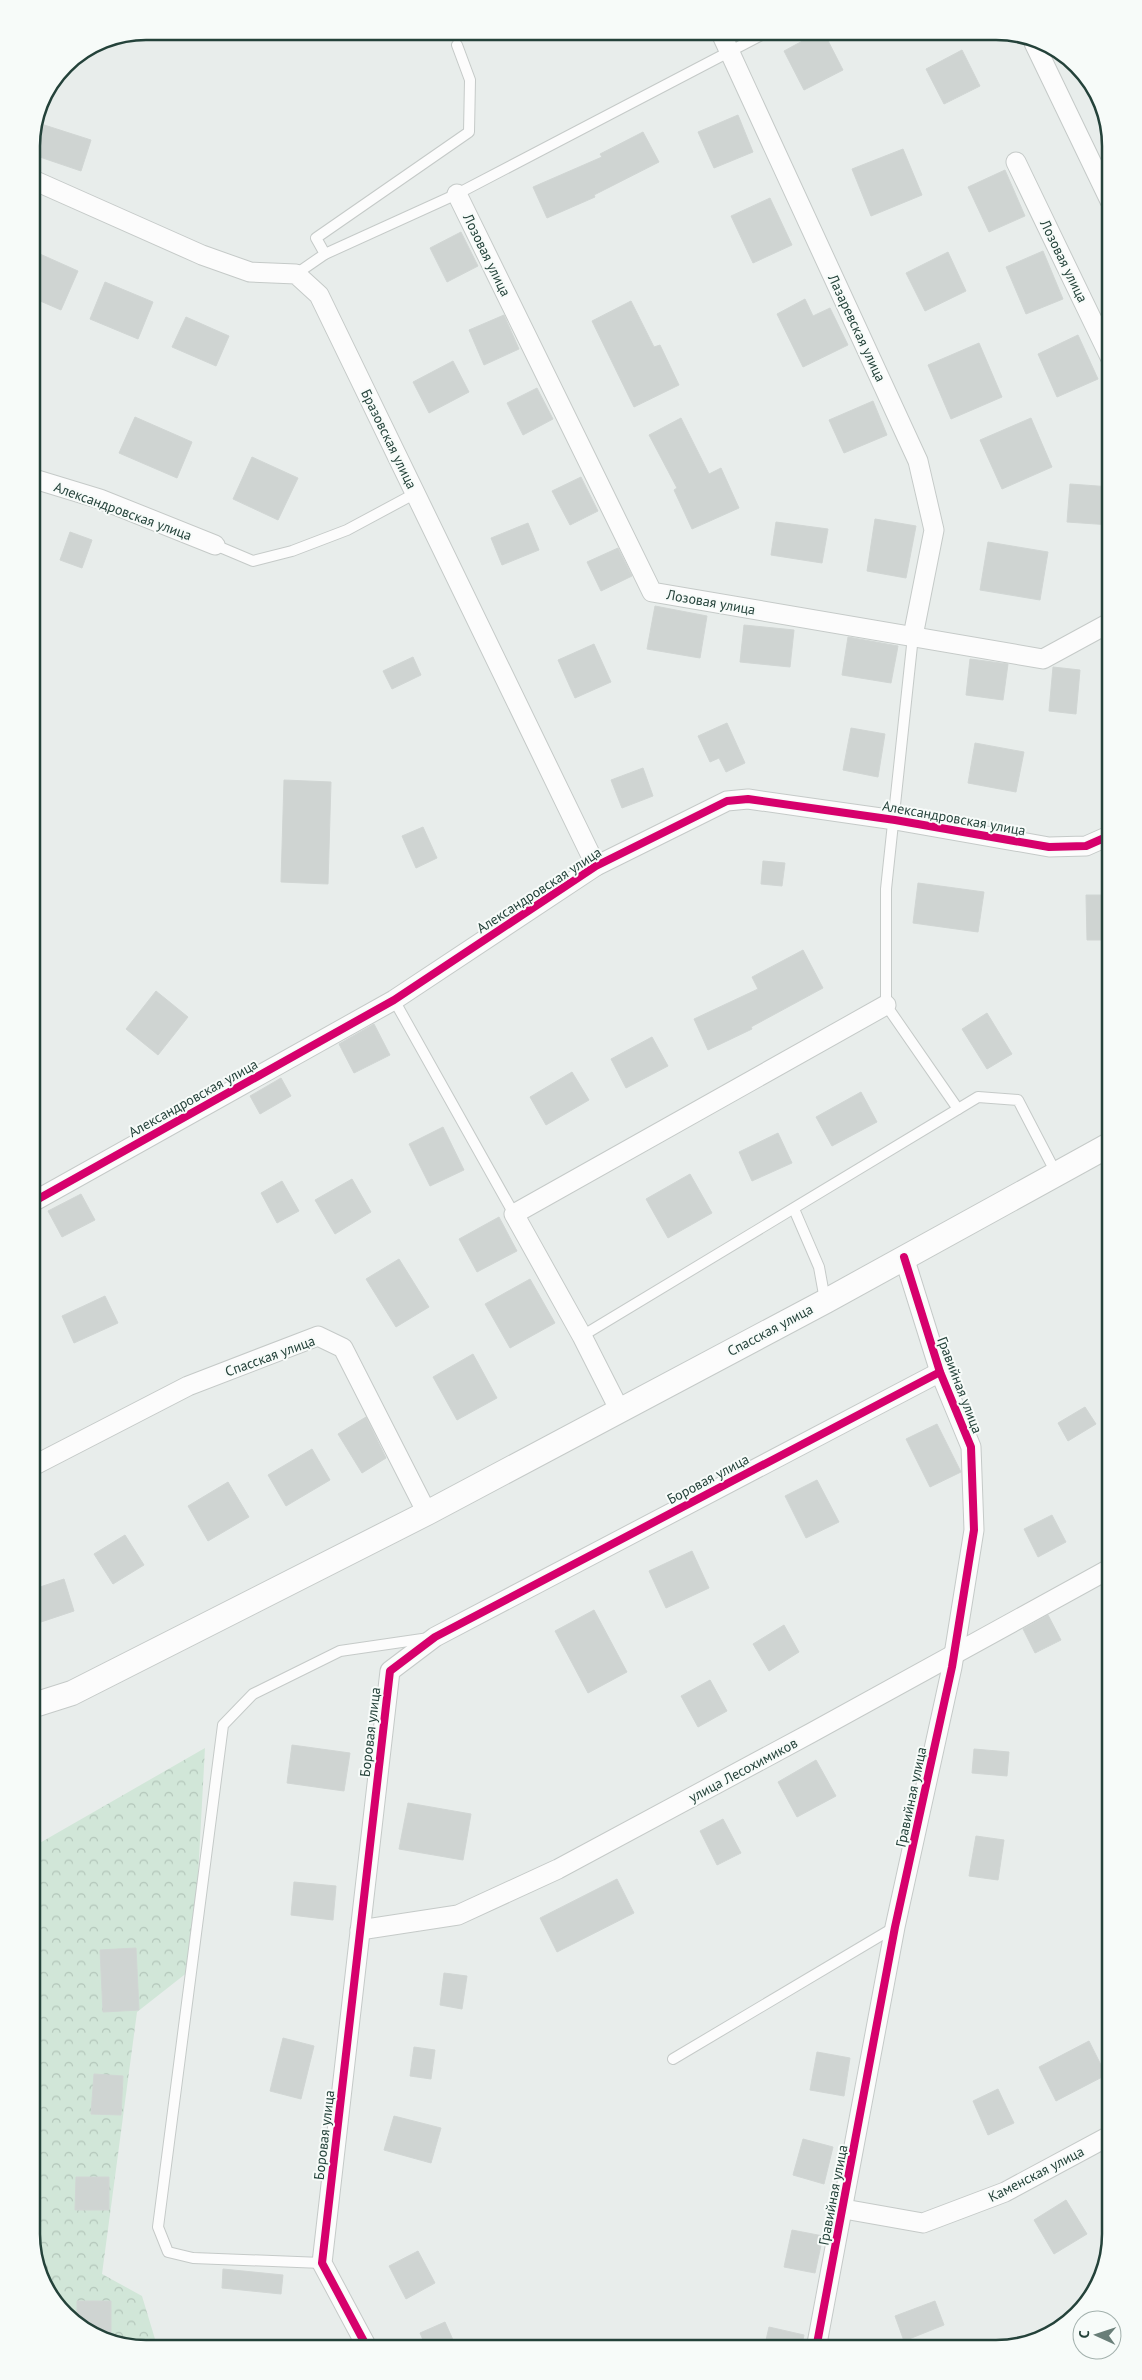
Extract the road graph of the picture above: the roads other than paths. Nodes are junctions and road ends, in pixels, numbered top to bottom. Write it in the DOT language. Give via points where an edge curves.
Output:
graph roads {
  1 [pos="724,40"];
  2 [pos="753,40"];
  3 [pos="457,45"];
  4 [pos="1037,49"];
  5 [pos="730,52"];
  6 [pos="1016,162"];
  7 [pos="40,183"];
  8 [pos="1102,184"];
  9 [pos="457,194"];
  10 [pos="325,254"];
  11 [pos="296,274"];
  12 [pos="1102,340"];
  13 [pos="40,480"];
  14 [pos="416,493"];
  15 [pos="215,545"];
  16 [pos="1102,627"];
  17 [pos="913,636"];
  18 [pos="895,820"];
  19 [pos="1102,839"];
  20 [pos="596,866"];
  21 [pos="394,1000"];
  22 [pos="886,1005"];
  23 [pos="958,1109"];
  24 [pos="1102,1149"];
  25 [pos="1056,1173"];
  26 [pos="40,1198"];
  27 [pos="794,1209"];
  28 [pos="514,1214"];
  29 [pos="904,1257"];
  30 [pos="826,1301"];
  31 [pos="582,1336"];
  32 [pos="940,1372"];
  33 [pos="619,1409"];
  34 [pos="40,1462"];
  35 [pos="427,1513"];
  36 [pos="1102,1573"];
  37 [pos="435,1637"];
  38 [pos="954,1654"];
  39 [pos="40,1703"];
  40 [pos="895,1927"];
  41 [pos="360,1930"];
  42 [pos="673,2059"];
  43 [pos="1102,2140"];
  44 [pos="844,2209"];
  45 [pos="322,2263"];
  46 [pos="363,2340"];
  47 [pos="818,2340"];
  1 -- 5 [label="street, Лазаревская улица"];
  2 -- 5 [label="lane"];
  3 -- 10 [label="lane" via="470,80 469,132 316,238"];
  4 -- 8 [label="street"];
  5 -- 9 [label="lane"];
  5 -- 17 [label="street, Лазаревская улица" via="918,461 934,530"];
  6 -- 12 [label="street, Лозовая улица"];
  7 -- 11 [label="street" via="202,255 250,272"];
  9 -- 10 [label="lane"];
  9 -- 17 [label="street, Лозовая улица" via="652,592"];
  10 -- 11 [label="lane"];
  11 -- 14 [label="street, Бразовская улица" via="319,295"];
  13 -- 15 [label="street, Александровская улица" via="100,499"];
  14 -- 15 [label="lane" via="347,530 292,551 253,561"];
  14 -- 20 [label="street, Бразовская улица"];
  16 -- 17 [label="street, Лозовая улица" via="1043,658"];
  17 -- 18 [label="lane"];
  18 -- 19 [label="street, Александровская улица" via="1049,847 1086,846"];
  18 -- 20 [label="street, Александровская улица" via="748,799 727,800"];
  18 -- 22 [label="lane" via="886,890"];
  20 -- 21 [label="street, Александровская улица"];
  21 -- 26 [label="street, Александровская улица"];
  21 -- 28 [label="lane"];
  22 -- 23 [label="lane"];
  22 -- 28 [label="street"];
  23 -- 25 [label="lane" via="978,1096 1018,1100"];
  23 -- 27 [label="lane"];
  24 -- 25 [label="street, Спасская улица"];
  25 -- 29 [label="street, Спасская улица"];
  27 -- 30 [label="lane" via="819,1267"];
  27 -- 31 [label="lane"];
  28 -- 31 [label="street"];
  29 -- 30 [label="street, Спасская улица"];
  29 -- 32 [label="street, Гравийная улица"];
  30 -- 33 [label="street, Спасская улица"];
  31 -- 33 [label="street"];
  32 -- 37 [label="street, Боровая улица"];
  32 -- 38 [label="street, Гравийная улица" via="971,1447 974,1530"];
  33 -- 35 [label="street, Спасская улица"];
  34 -- 35 [label="street, Спасская улица" via="188,1386 318,1336 343,1348"];
  35 -- 39 [label="street, Спасская улица" via="72,1693"];
  36 -- 38 [label="street, улица Лесохимиков"];
  37 -- 41 [label="street, Боровая улица" via="390,1670"];
  37 -- 45 [label="lane" via="340,1651 253,1694 222,1725 158,2227 168,2252 193,2258"];
  38 -- 40 [label="street, Гравийная улица"];
  38 -- 41 [label="street, улица Лесохимиков" via="558,1869 466,1912"];
  40 -- 42 [label="lane"];
  40 -- 44 [label="street, Гравийная улица"];
  41 -- 45 [label="street, Боровая улица"];
  43 -- 44 [label="street, Каменская улица" via="1005,2192 923,2223"];
  44 -- 47 [label="street, Гравийная улица"];
  45 -- 46 [label="street"];
}
